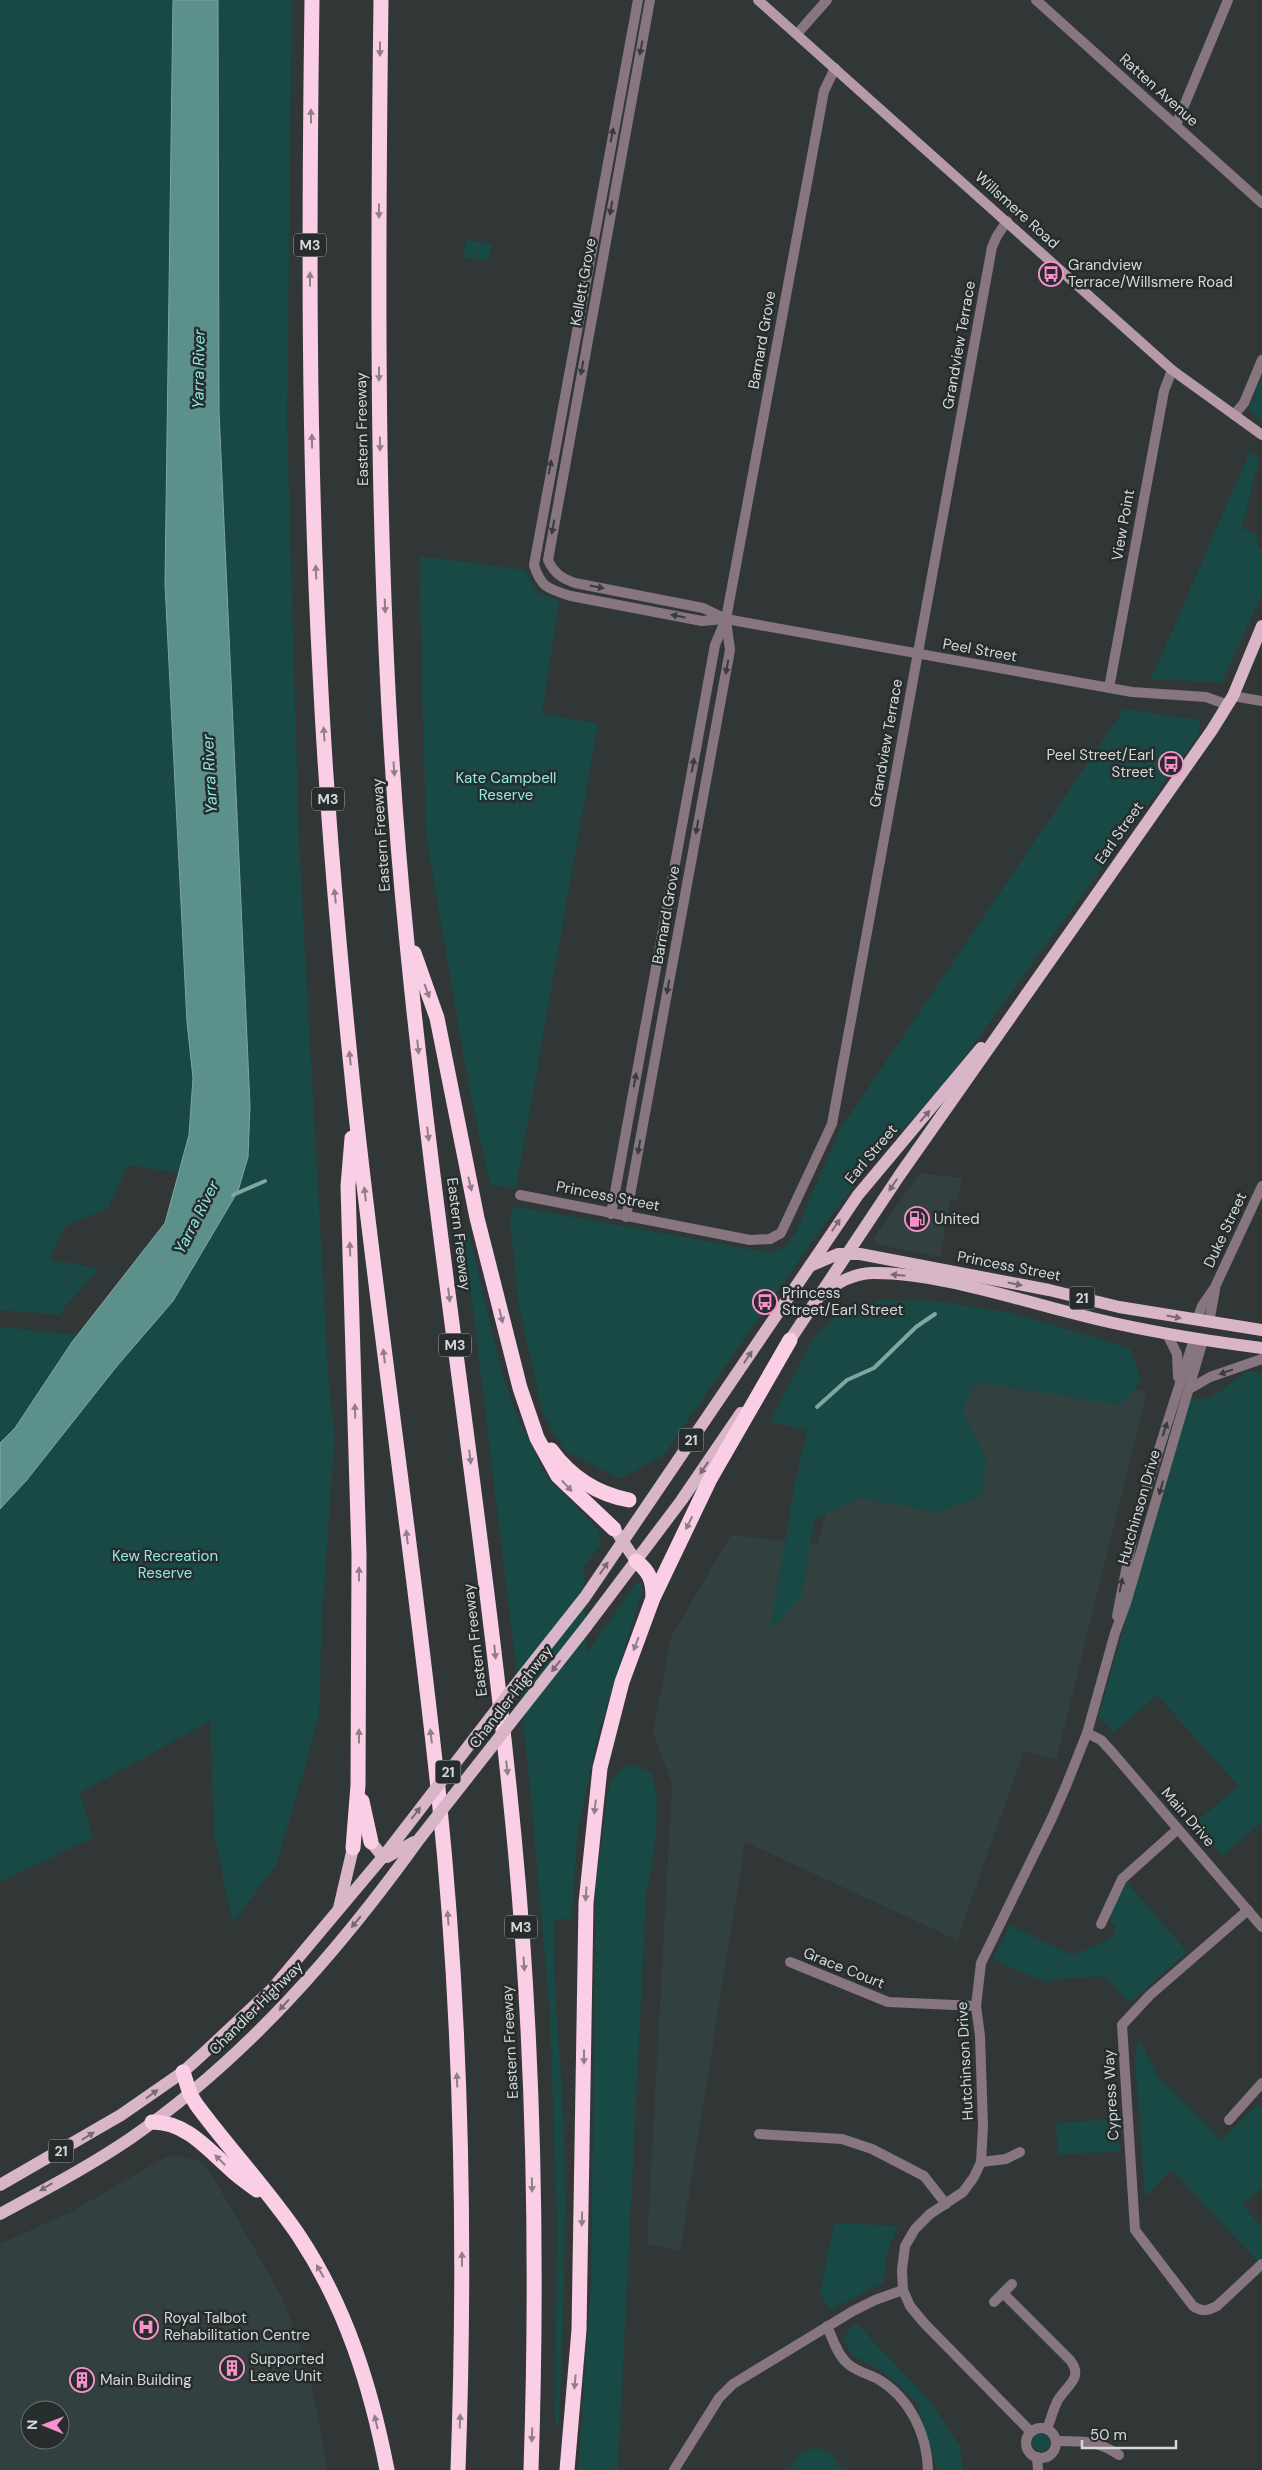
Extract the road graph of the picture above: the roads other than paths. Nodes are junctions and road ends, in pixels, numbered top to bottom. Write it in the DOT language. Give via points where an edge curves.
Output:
graph roads {
  1 [pos="312,0"];
  2 [pos="380,0"];
  3 [pos="638,0"];
  4 [pos="650,0"];
  5 [pos="758,0"];
  6 [pos="827,0"];
  7 [pos="1036,0"];
  8 [pos="1228,0"];
  9 [pos="797,34"];
  10 [pos="835,68"];
  11 [pos="1176,125"];
  12 [pos="1262,203"];
  13 [pos="1007,221"];
  14 [pos="1262,360"];
  15 [pos="1172,370"];
  16 [pos="1234,415"];
  17 [pos="1262,435"];
  18 [pos="535,550"];
  19 [pos="552,570"];
  20 [pos="726,619"];
  21 [pos="1262,626"];
  22 [pos="917,655"];
  23 [pos="1109,688"];
  24 [pos="1231,700"];
  25 [pos="1262,701"];
  26 [pos="405,928"];
  27 [pos="1021,1000"];
  28 [pos="355,1106"];
  29 [pos="1262,1186"];
  30 [pos="520,1195"];
  31 [pos="611,1214"];
  32 [pos="626,1217"];
  33 [pos="750,1240"];
  34 [pos="847,1253"];
  35 [pos="810,1266"];
  36 [pos="816,1300"];
  37 [pos="1203,1321"];
  38 [pos="1262,1330"];
  39 [pos="1167,1334"];
  40 [pos="1199,1339"];
  41 [pos="790,1340"];
  42 [pos="1262,1348"];
  43 [pos="1262,1359"];
  44 [pos="1191,1388"];
  45 [pos="1176,1393"];
  46 [pos="528,1412"];
  47 [pos="652,1498"];
  48 [pos="629,1500"];
  49 [pos="618,1534"];
  50 [pos="636,1561"];
  51 [pos="653,1598"];
  52 [pos="1115,1633"];
  53 [pos="1087,1733"];
  54 [pos="358,1785"];
  55 [pos="1178,1829"];
  56 [pos="420,1838"];
  57 [pos="371,1842"];
  58 [pos="353,1848"];
  59 [pos="385,1855"];
  60 [pos="339,1908"];
  61 [pos="1248,1910"];
  62 [pos="1102,1924"];
  63 [pos="1262,1927"];
  64 [pos="790,1962"];
  65 [pos="976,2006"];
  66 [pos="183,2072"];
  67 [pos="1262,2083"];
  68 [pos="190,2094"];
  69 [pos="1229,2120"];
  70 [pos="152,2122"];
  71 [pos="759,2134"];
  72 [pos="1020,2152"];
  73 [pos="981,2162"];
  74 [pos="0,2185"];
  75 [pos="272,2201"];
  76 [pos="946,2204"];
  77 [pos="0,2214"];
  78 [pos="1262,2264"];
  79 [pos="1012,2284"];
  80 [pos="904,2290"];
  81 [pos="1002,2294"];
  82 [pos="994,2302"];
  83 [pos="827,2326"];
  84 [pos="1047,2429"];
  85 [pos="1031,2432"];
  86 [pos="1056,2441"];
  87 [pos="1119,2455"];
  88 [pos="1036,2457"];
  89 [pos="387,2470"];
  90 [pos="458,2470"];
  91 [pos="531,2470"];
  92 [pos="567,2470"];
  93 [pos="674,2470"];
  94 [pos="928,2470"];
  95 [pos="1038,2470"];
  28 -- 1 [label="highway, M3, one-way" via="333,883 318,613 310,327"];
  2 -- 26 [label="highway, Eastern Freeway / M3, one-way" via="382,532 387,665"];
  18 -- 3 [label="street, Kellett Grove, one-way"];
  4 -- 19 [label="street, Kellett Grove, one-way" via="550,548 548,560"];
  5 -- 9 [label="street, Willsmere Road"];
  6 -- 9 [label="street"];
  7 -- 11 [label="street, Ratten Avenue"];
  8 -- 11 [label="street"];
  9 -- 10 [label="street, Willsmere Road"];
  10 -- 13 [label="street, Willsmere Road"];
  10 -- 20 [label="street, Barnard Grove" via="824,92"];
  11 -- 12 [label="street, Ratten Avenue"];
  13 -- 15 [label="street, Willsmere Road"];
  13 -- 22 [label="street, Grandview Terrace" via="992,247"];
  14 -- 16 [label="street" via="1244,403"];
  15 -- 16 [label="street, Willsmere Road"];
  15 -- 23 [label="street, View Point" via="1160,408"];
  16 -- 17 [label="street, Willsmere Road"];
  20 -- 18 [label="street, Peel Street, one-way" via="702,621 553,590 539,581 534,565"];
  19 -- 20 [label="street, Peel Street, one-way" via="575,583 703,608"];
  20 -- 22 [label="street, Peel Street"];
  31 -- 20 [label="street, Barnard Grove, one-way" via="715,645"];
  20 -- 32 [label="street, Barnard Grove, one-way" via="730,650"];
  21 -- 24 [label="main road, Earl Street"];
  22 -- 23 [label="street, Peel Street"];
  22 -- 33 [label="street, Grandview Terrace" via="832,1124 781,1233 770,1239"];
  23 -- 24 [label="street, Peel Street"];
  24 -- 25 [label="street, Peel Street"];
  24 -- 27 [label="main road, Earl Street"];
  26 -- 46 [label="highway, one-way" via="437,1018 477,1218"];
  26 -- 91 [label="highway, Eastern Freeway / M3, one-way" via="422,1086 489,1603 514,1841 526,1995 532,2136 535,2347"];
  27 -- 34 [label="main road, Earl Street, one-way"];
  35 -- 27 [label="main road, Earl Street, one-way" via="873,1176"];
  54 -- 28 [label="highway, one-way" via="360,1556 348,1186"];
  90 -- 28 [label="highway, M3, one-way" via="462,2202 453,1983 439,1802"];
  29 -- 37 [label="street, Duke Street" via="1215,1287 1202,1306"];
  30 -- 31 [label="street, Princess Street"];
  31 -- 32 [label="street, Princess Street"];
  32 -- 33 [label="street, Princess Street"];
  34 -- 35 [label="main road, Princess Street / 21" via="824,1258"];
  34 -- 36 [label="main road, Chandler Highway"];
  34 -- 37 [label="main road, Princess Street / 21, one-way"];
  47 -- 35 [label="main road, Chandler Highway / 21, one-way"];
  39 -- 36 [label="main road, Princess Street / 21, one-way" via="904,1275 869,1273 855,1276 840,1282"];
  36 -- 41 [label="main road, Chandler Highway / 21"];
  37 -- 38 [label="main road, Princess Street / 21"];
  37 -- 40 [label="main road"];
  39 -- 40 [label="main road, Princess Street / 21"];
  39 -- 45 [label="street, Hutchinson Drive" via="1177,1354"];
  40 -- 42 [label="main road, Princess Street / 21"];
  40 -- 44 [label="street, Hutchinson Drive"];
  40 -- 45 [label="street, Hutchinson Drive"];
  41 -- 50 [label="main road, Chandler Highway / 21, one-way" via="681,1501"];
  41 -- 51 [label="highway, one-way" via="710,1479"];
  43 -- 44 [label="street, one-way" via="1210,1377"];
  44 -- 52 [label="street, Hutchinson Drive, one-way"];
  52 -- 45 [label="street, Hutchinson Drive, one-way" via="1135,1525"];
  46 -- 48 [label="highway" via="546,1442 572,1473 588,1485"];
  46 -- 49 [label="highway, one-way" via="537,1438 558,1476"];
  47 -- 48 [label="main road"];
  47 -- 49 [label="main road, Chandler Highway / 21"];
  49 -- 50 [label="main road"];
  59 -- 49 [label="main road, Chandler Highway / 21, one-way, bridge" via="585,1597"];
  50 -- 51 [label="highway" via="647,1570"];
  50 -- 56 [label="main road, Chandler Highway / 21, one-way, bridge"];
  51 -- 92 [label="highway, one-way" via="612,1719 600,1768 590,1846 584,1953 579,2330"];
  52 -- 53 [label="street, Hutchinson Drive"];
  53 -- 55 [label="street, Main Drive" via="1101,1740"];
  53 -- 65 [label="street, Hutchinson Drive" via="1051,1820 981,1963"];
  54 -- 57 [label="highway"];
  54 -- 58 [label="highway"];
  55 -- 61 [label="street, Main Drive"];
  55 -- 62 [label="street" via="1122,1879"];
  56 -- 59 [label="main road"];
  56 -- 68 [label="main road, Chandler Highway / 21, one-way" via="317,1969 275,2015"];
  57 -- 59 [label="main road"];
  58 -- 60 [label="main road"];
  59 -- 60 [label="main road, Chandler Highway / 21"];
  60 -- 66 [label="main road, Chandler Highway / 21" via="272,1989"];
  61 -- 63 [label="street, Main Drive"];
  61 -- 78 [label="street, Cypress Way" via="1150,1995 1122,2025 1135,2230 1200,2311 1217,2306"];
  64 -- 65 [label="street, Grace Court" via="888,2002"];
  65 -- 73 [label="street, Hutchinson Drive" via="983,2126"];
  66 -- 68 [label="highway"];
  74 -- 66 [label="main road, Chandler Highway / 21, one-way" via="122,2115"];
  67 -- 69 [label="street"];
  68 -- 70 [label="main road, Chandler Highway / 21"];
  68 -- 75 [label="highway"];
  75 -- 70 [label="highway, one-way" via="182,2128 166,2122"];
  70 -- 77 [label="main road, Chandler Highway / 21, one-way" via="108,2152"];
  71 -- 76 [label="street" via="842,2139 872,2149 924,2176"];
  72 -- 73 [label="street" via="1006,2159"];
  73 -- 76 [label="street, Hutchinson Drive" via="963,2192"];
  89 -- 75 [label="highway, one-way" via="368,2389 345,2319 308,2250"];
  76 -- 80 [label="street, Hutchinson Drive" via="915,2229 906,2246 902,2270"];
  79 -- 81 [label="street"];
  80 -- 83 [label="street" via="875,2300"];
  80 -- 85 [label="street, Hutchinson Drive" via="910,2306 924,2323"];
  81 -- 82 [label="street"];
  81 -- 84 [label="street" via="1076,2369 1074,2382 1058,2401"];
  83 -- 93 [label="street" via="727,2390"];
  83 -- 94 [label="street" via="847,2364 880,2380 910,2410 924,2440"];
  84 -- 85 [label="street"];
  84 -- 86 [label="street"];
  85 -- 88 [label="street" via="1026,2444"];
  86 -- 87 [label="street" via="1095,2443"];
  86 -- 88 [label="street" via="1051,2453"];
  88 -- 95 [label="street"];
}
